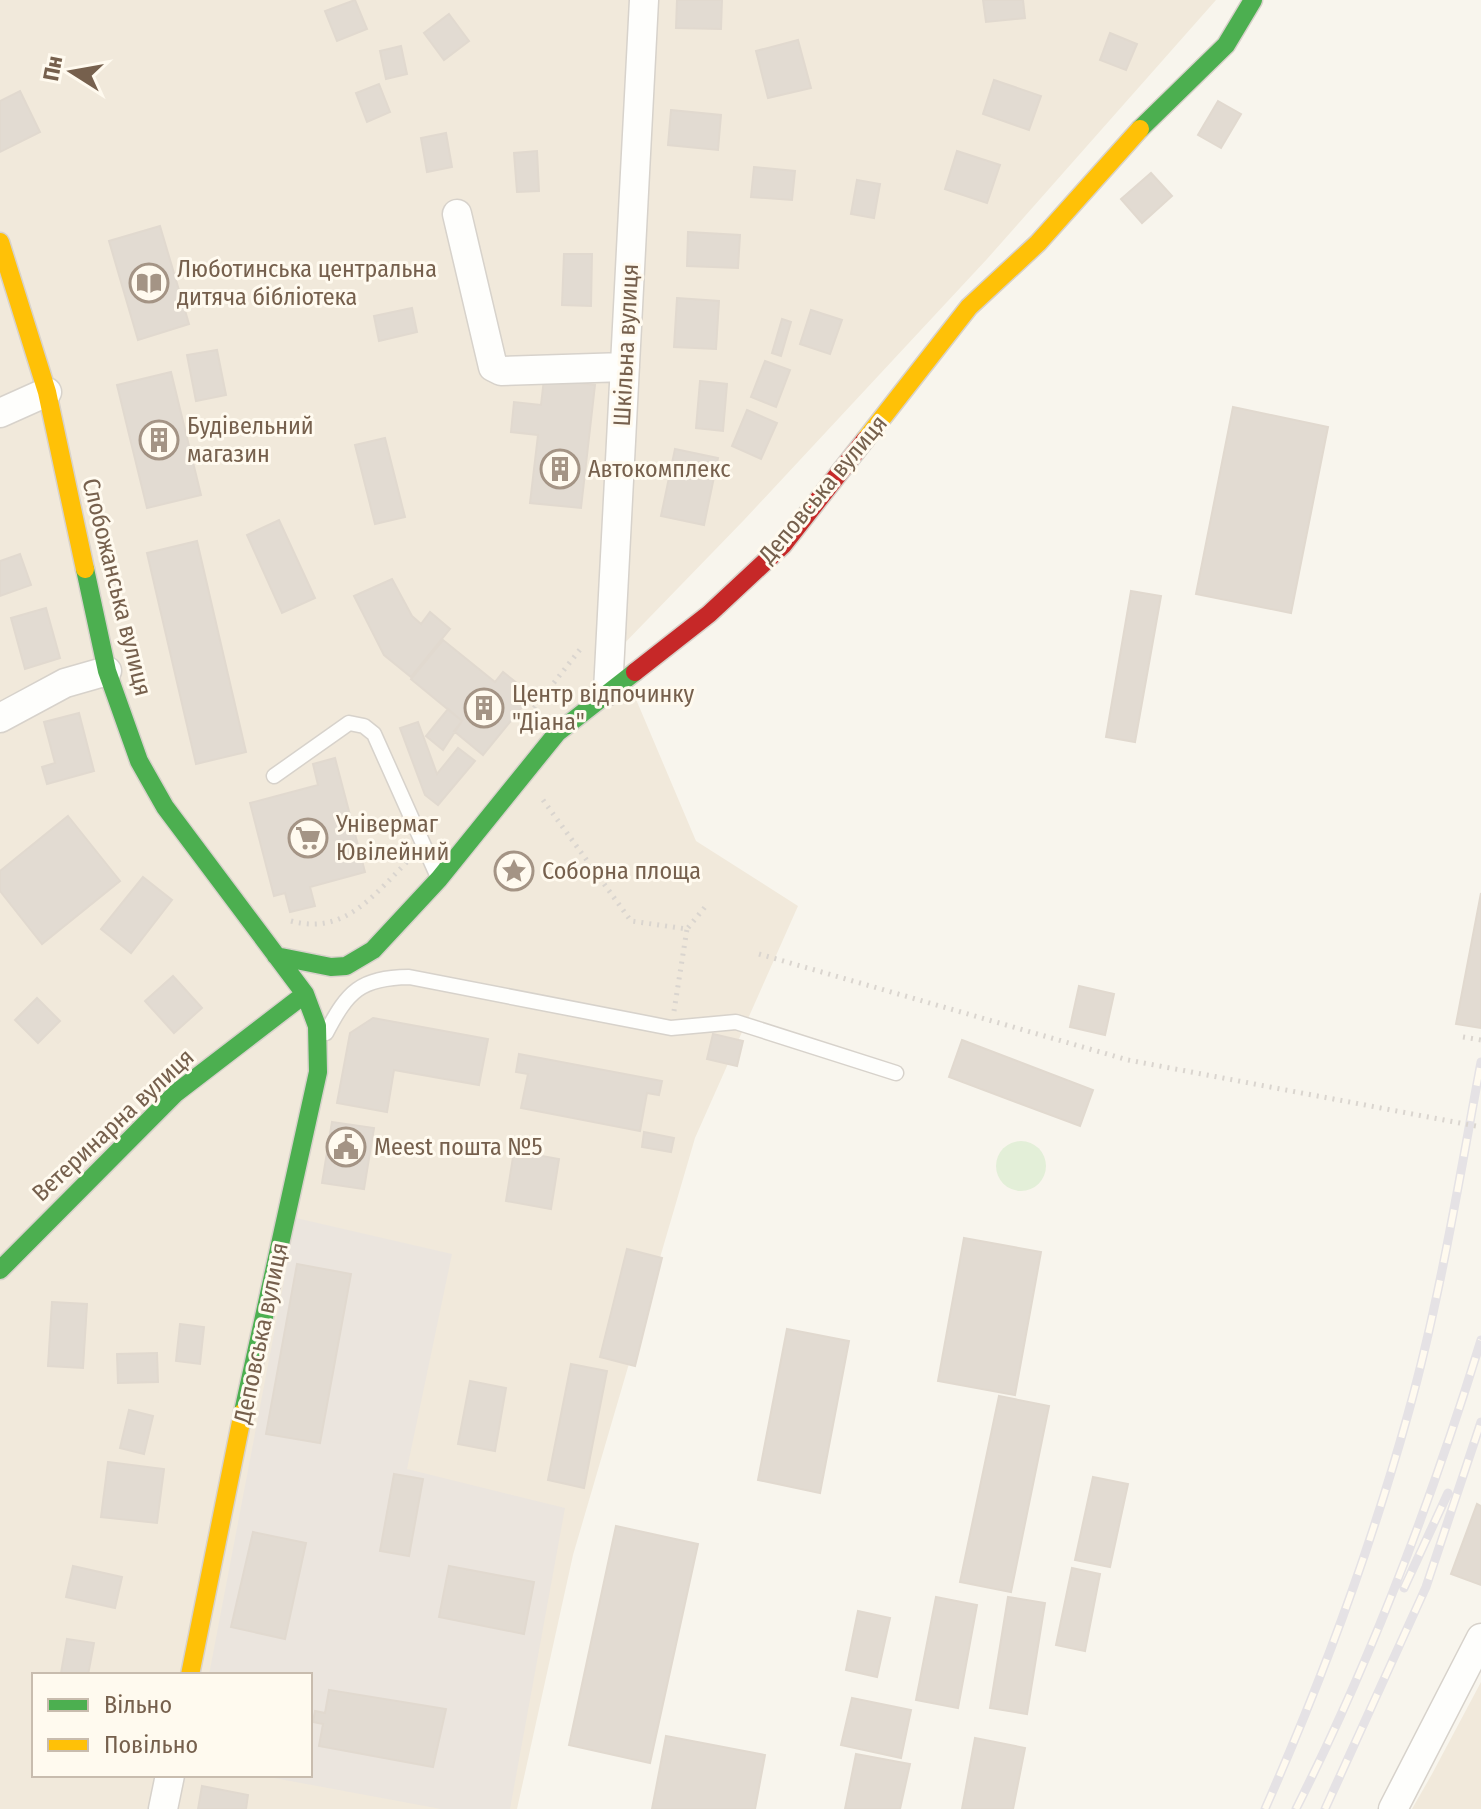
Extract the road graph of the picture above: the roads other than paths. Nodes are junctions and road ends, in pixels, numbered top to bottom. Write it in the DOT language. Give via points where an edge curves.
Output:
graph roads {
  1 [pos="644,0"];
  2 [pos="1253,0"];
  3 [pos="457,214"];
  4 [pos="0,242"];
  5 [pos="625,367"];
  6 [pos="47,392"];
  7 [pos="0,413"];
  8 [pos="107,671"];
  9 [pos="608,691"];
  10 [pos="0,718"];
  11 [pos="274,776"];
  12 [pos="439,879"];
  13 [pos="276,956"];
  14 [pos="305,994"];
  15 [pos="320,1044"];
  16 [pos="896,1073"];
  17 [pos="0,1270"];
  18 [pos="1481,1638"];
  19 [pos="190,1673"];
  20 [pos="170,1777"];
  21 [pos="163,1809"];
  22 [pos="1393,1809"];
  1 -- 5 [label="street, Шкільна вулиця"];
  2 -- 9 [label="street, Деповська вулиця" via="1226,45 1144,124 1038,243 969,307 783,545 709,614"];
  3 -- 5 [label="street" via="493,367"];
  4 -- 6 [label="street, Слобожанська вулиця"];
  5 -- 9 [label="street, Шкільна вулиця"];
  6 -- 7 [label="street"];
  6 -- 8 [label="street, Слобожанська вулиця"];
  8 -- 10 [label="street" via="65,683"];
  8 -- 13 [label="street, Слобожанська вулиця" via="139,761 165,807"];
  9 -- 12 [label="street, Деповська вулиця" via="557,733"];
  11 -- 12 [label="lane" via="349,723 364,726 374,734"];
  12 -- 13 [label="street, Деповська вулиця" via="358,962 331,967"];
  13 -- 14 [label="street, Слобожанська вулиця"];
  14 -- 15 [label="street, Деповська вулиця"];
  14 -- 17 [label="street, Ветеринарна вулиця" via="176,1093"];
  15 -- 16 [label="lane" via="343,1002 358,986 380,978 435,981 671,1028 736,1022"];
  15 -- 19 [label="street, Деповська вулиця" via="304,1143 265,1303"];
  18 -- 22 [label="street"];
  20 -- 21 [label="street"];
}
